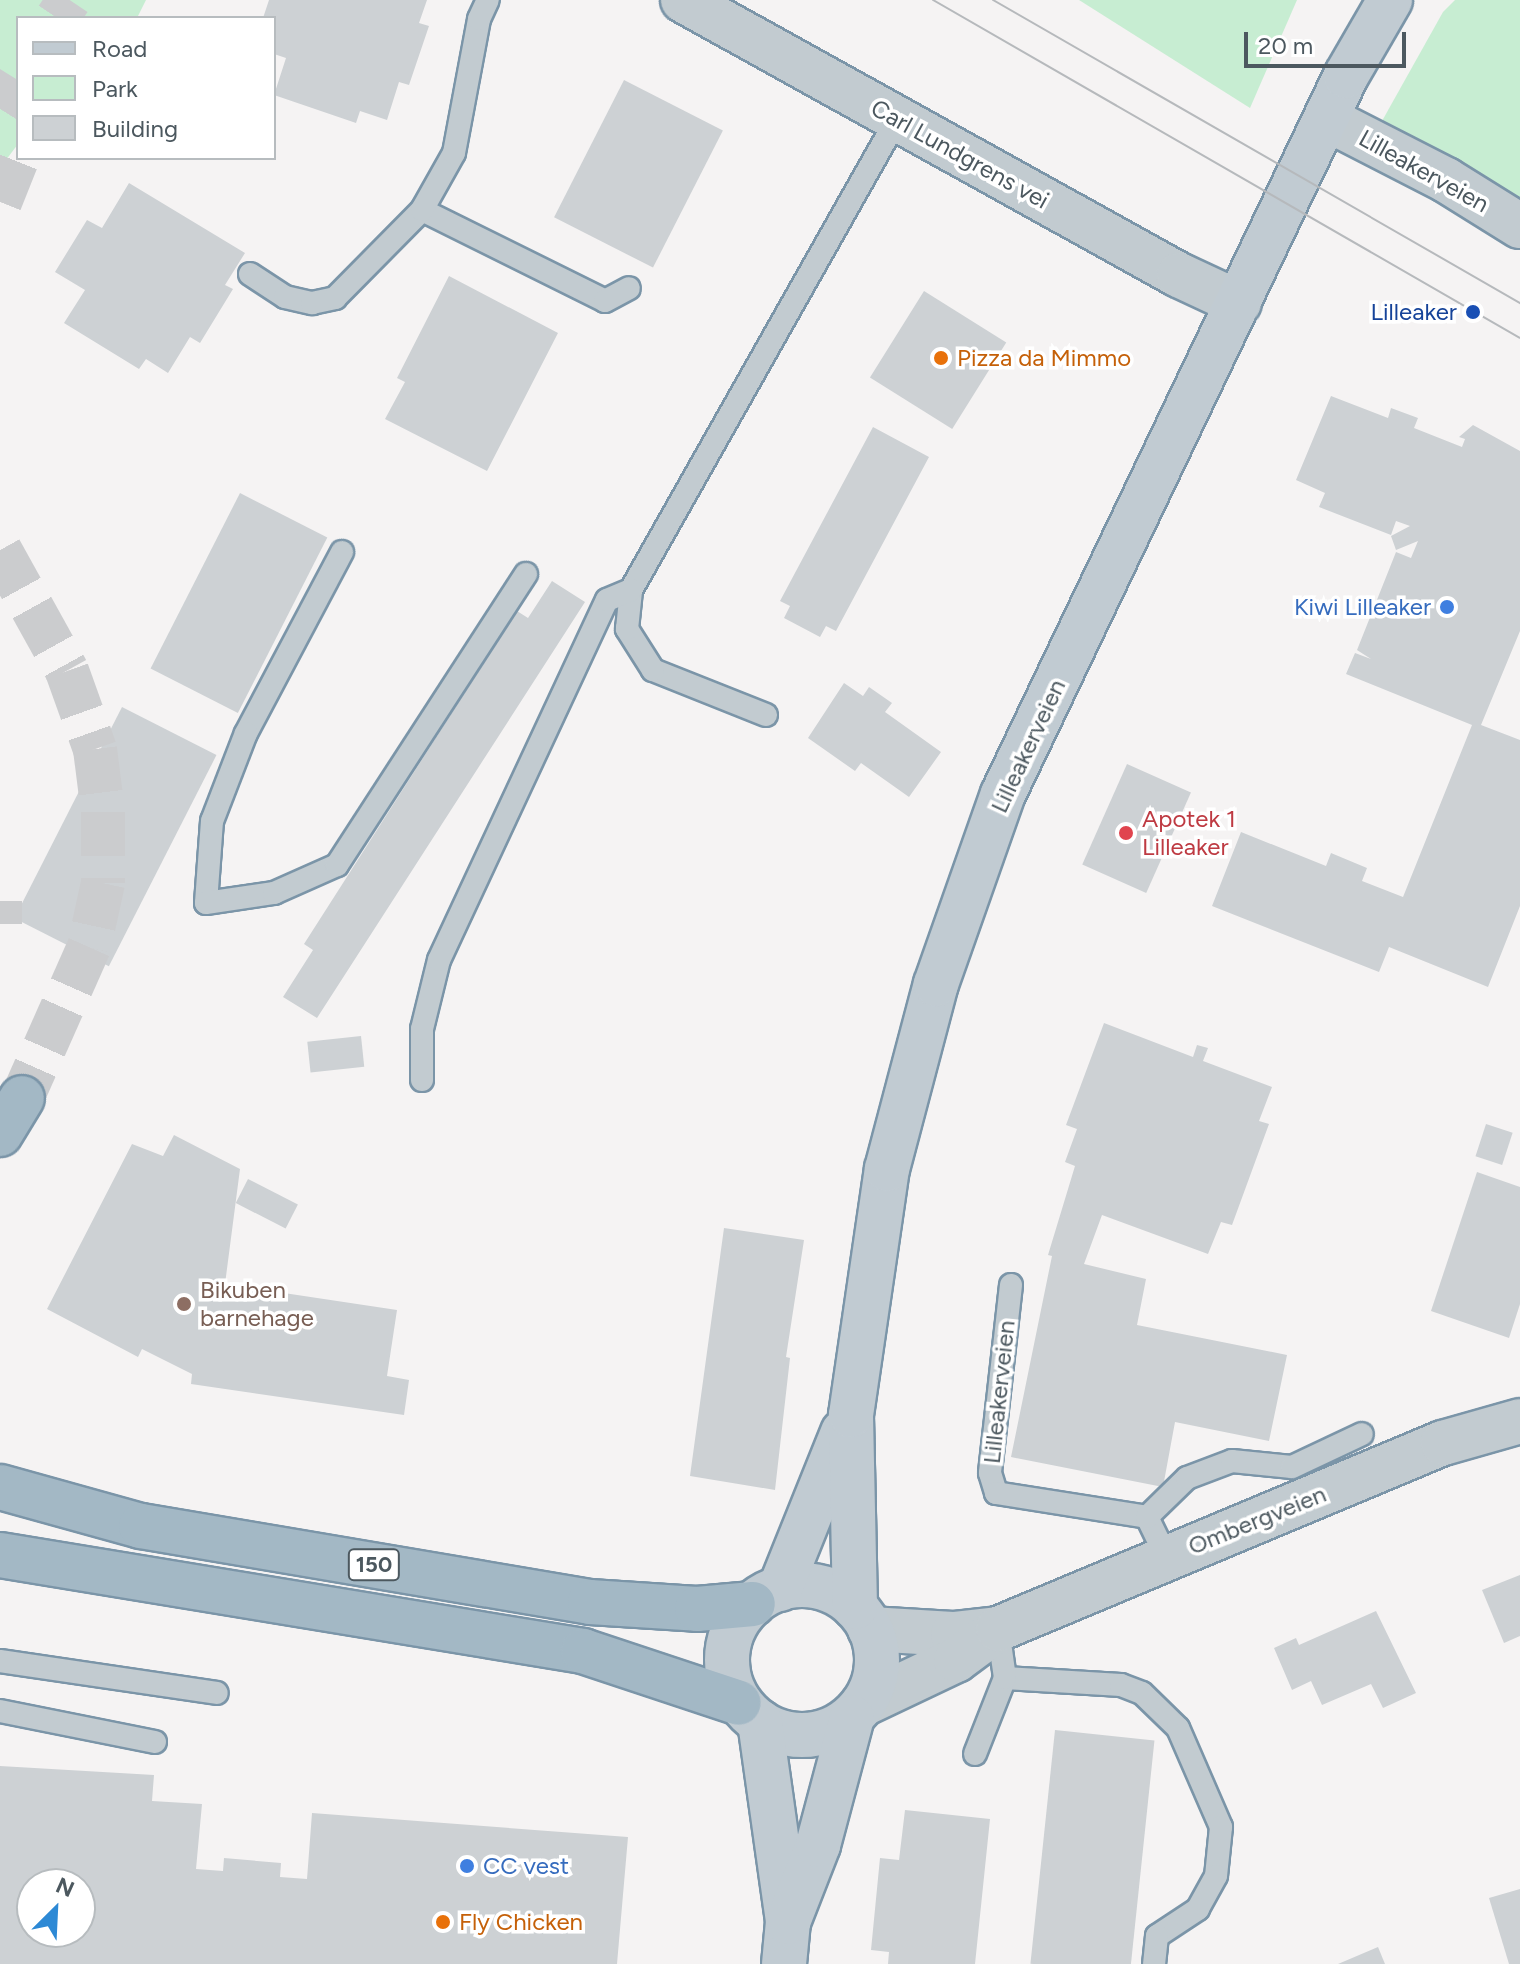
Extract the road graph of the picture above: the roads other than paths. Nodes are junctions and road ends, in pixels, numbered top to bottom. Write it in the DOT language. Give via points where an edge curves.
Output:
graph roads {
  1 [pos="488,0"];
  2 [pos="683,0"];
  3 [pos="1390,0"];
  4 [pos="897,119"];
  5 [pos="1327,119"];
  6 [pos="422,210"];
  7 [pos="1520,226"];
  8 [pos="250,274"];
  9 [pos="629,288"];
  10 [pos="1239,303"];
  11 [pos="342,552"];
  12 [pos="526,574"];
  13 [pos="631,590"];
  14 [pos="766,715"];
  15 [pos="422,1080"];
  16 [pos="1011,1285"];
  17 [pos="851,1415"];
  18 [pos="1520,1421"];
  19 [pos="1362,1434"];
  20 [pos="0,1487"];
  21 [pos="1147,1517"];
  22 [pos="0,1555"];
  23 [pos="1167,1558"];
  24 [pos="766,1596"];
  25 [pos="863,1618"];
  26 [pos="998,1629"];
  27 [pos="0,1661"];
  28 [pos="1005,1678"];
  29 [pos="217,1693"];
  30 [pos="858,1710"];
  31 [pos="0,1711"];
  32 [pos="750,1712"];
  33 [pos="155,1742"];
  34 [pos="975,1754"];
  35 [pos="786,1943"];
  36 [pos="1154,1964"];
  1 -- 6 [label="lane" via="479,19 454,153"];
  2 -- 4 [label="street, Carl Lundgrens vei"];
  3 -- 5 [label="main road, Lilleakerveien"];
  4 -- 10 [label="street, Carl Lundgrens vei"];
  4 -- 13 [label="lane"];
  5 -- 7 [label="street, Lilleakerveien" via="1446,180"];
  5 -- 10 [label="main road, Lilleakerveien"];
  6 -- 8 [label="lane" via="335,298 312,303 285,297"];
  6 -- 9 [label="lane" via="605,301"];
  10 -- 17 [label="main road, Lilleakerveien" via="1003,794 973,873 936,984 887,1169"];
  11 -- 12 [label="lane" via="246,733 218,806 206,903 274,893 337,865"];
  13 -- 14 [label="lane" via="627,629 653,670"];
  13 -- 15 [label="lane" via="607,600 439,960 422,1029"];
  16 -- 21 [label="lane, Lilleakerveien" via="990,1473 996,1493"];
  17 -- 24 [label="main road, Lilleakerveien"];
  17 -- 25 [label="main road, Lilleakerveien"];
  18 -- 23 [label="street, Ombergveien" via="1443,1443"];
  19 -- 21 [label="lane" via="1292,1467 1232,1461 1187,1478"];
  20 -- 24 [label="highway, 150" via="141,1526 590,1602 697,1609"];
  21 -- 23 [label="lane"];
  22 -- 32 [label="highway, 150" via="43,1558 583,1651"];
  23 -- 26 [label="street, Ombergveien"];
  24 -- 25 [label="main road" via="820,1588"];
  24 -- 32 [label="main road" via="730,1640 729,1672"];
  25 -- 26 [label="street, Ombergveien" via="953,1634"];
  25 -- 30 [label="main road" via="877,1667"];
  26 -- 28 [label="lane"];
  26 -- 30 [label="street, Ombergveien" via="956,1660"];
  27 -- 29 [label="lane"];
  28 -- 34 [label="lane"];
  28 -- 36 [label="lane" via="1121,1685 1142,1693 1178,1728 1221,1827 1216,1876 1198,1909 1157,1936"];
  30 -- 32 [label="main road" via="806,1735"];
  30 -- 35 [label="main road"];
  31 -- 33 [label="lane"];
  32 -- 35 [label="main road"];
}
